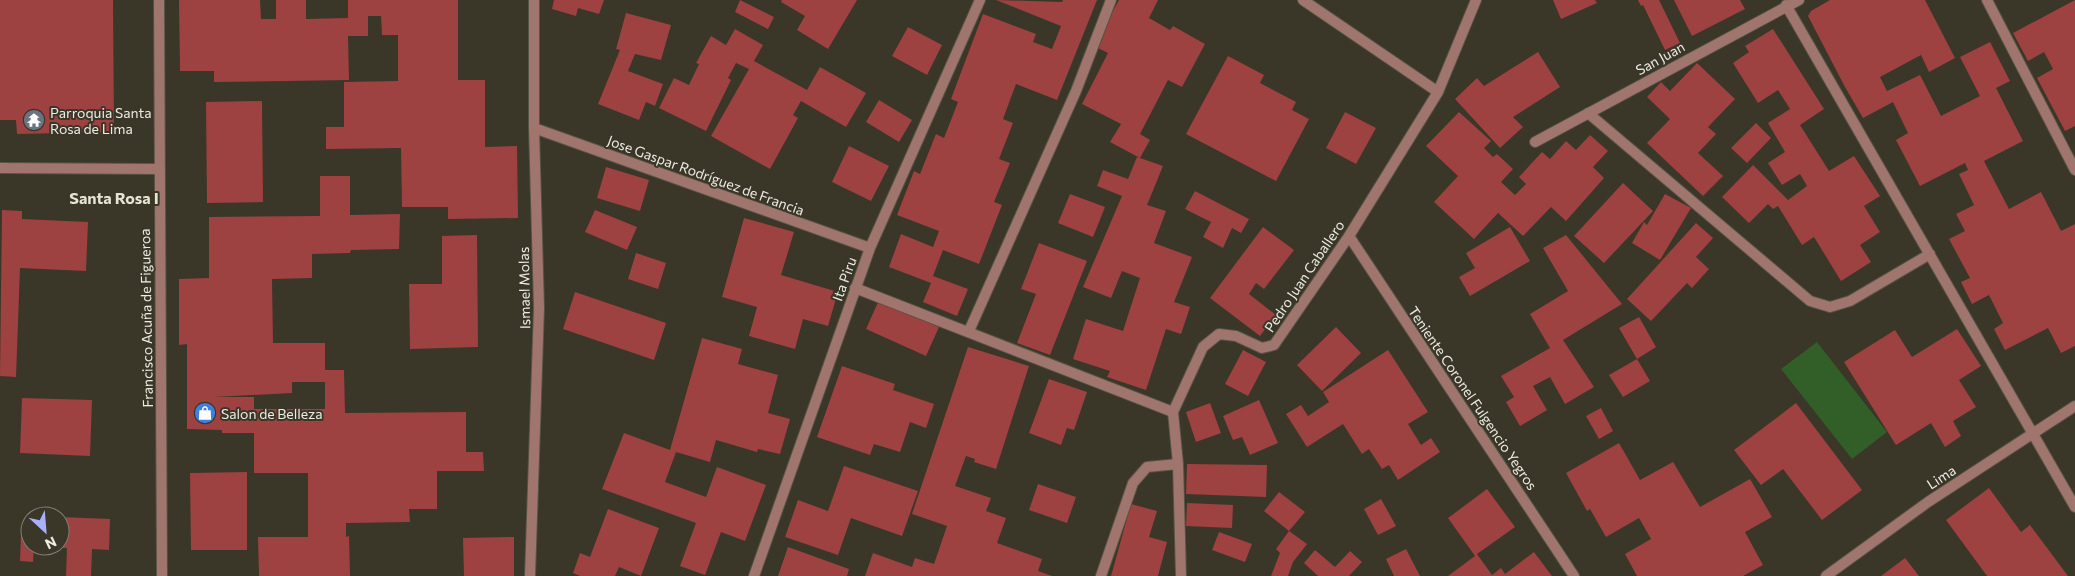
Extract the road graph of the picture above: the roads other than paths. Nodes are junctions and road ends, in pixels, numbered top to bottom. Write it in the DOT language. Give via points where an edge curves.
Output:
graph roads {
  1 [pos="158,0"];
  2 [pos="534,0"];
  3 [pos="980,0"];
  4 [pos="1111,0"];
  5 [pos="1303,0"];
  6 [pos="1476,0"];
  7 [pos="1799,0"];
  8 [pos="1987,0"];
  9 [pos="1786,5"];
  10 [pos="1438,92"];
  11 [pos="1588,113"];
  12 [pos="534,128"];
  13 [pos="1535,142"];
  14 [pos="0,168"];
  15 [pos="158,169"];
  16 [pos="2075,170"];
  17 [pos="1349,236"];
  18 [pos="870,248"];
  19 [pos="1930,254"];
  20 [pos="855,288"];
  21 [pos="969,331"];
  22 [pos="2075,406"];
  23 [pos="1173,412"];
  24 [pos="2033,433"];
  25 [pos="1178,464"];
  26 [pos="2075,507"];
  27 [pos="162,576"];
  28 [pos="530,576"];
  29 [pos="754,576"];
  30 [pos="1102,576"];
  31 [pos="1181,576"];
  32 [pos="1574,576"];
  33 [pos="1826,576"];
  1 -- 15 [label="street, Francisco Acuña de Figueroa"];
  2 -- 12 [label="street, Ismael Molas"];
  3 -- 18 [label="street, Ita Piru"];
  4 -- 21 [label="street" via="1076,91"];
  5 -- 10 [label="street"];
  6 -- 10 [label="street, Pedro Juan Caballero"];
  7 -- 9 [label="street, San Juan"];
  8 -- 16 [label="street"];
  9 -- 11 [label="street, San Juan"];
  9 -- 19 [label="street"];
  10 -- 17 [label="street, Pedro Juan Caballero"];
  11 -- 13 [label="street, San Juan"];
  11 -- 19 [label="street" via="1810,301 1830,307 1850,301"];
  12 -- 18 [label="street, Jose Gaspar Rodríguez de Francia"];
  12 -- 28 [label="street, Ismael Molas" via="539,308"];
  14 -- 15 [label="street"];
  15 -- 27 [label="street, Francisco Acuña de Figueroa"];
  17 -- 23 [label="street, Pedro Juan Caballero" via="1274,345 1262,348 1236,336 1219,334 1203,347"];
  17 -- 32 [label="street, Teniente Coronel Fulgencio Yegros"];
  18 -- 20 [label="street, Ita Piru"];
  19 -- 24 [label="street"];
  20 -- 21 [label="street"];
  20 -- 29 [label="street, Ita Piru"];
  21 -- 23 [label="street"];
  22 -- 24 [label="street, Lima"];
  23 -- 25 [label="street"];
  24 -- 26 [label="street"];
  24 -- 33 [label="street, Lima" via="1928,502"];
  25 -- 30 [label="street" via="1147,467 1134,483"];
  25 -- 31 [label="street"];
}
